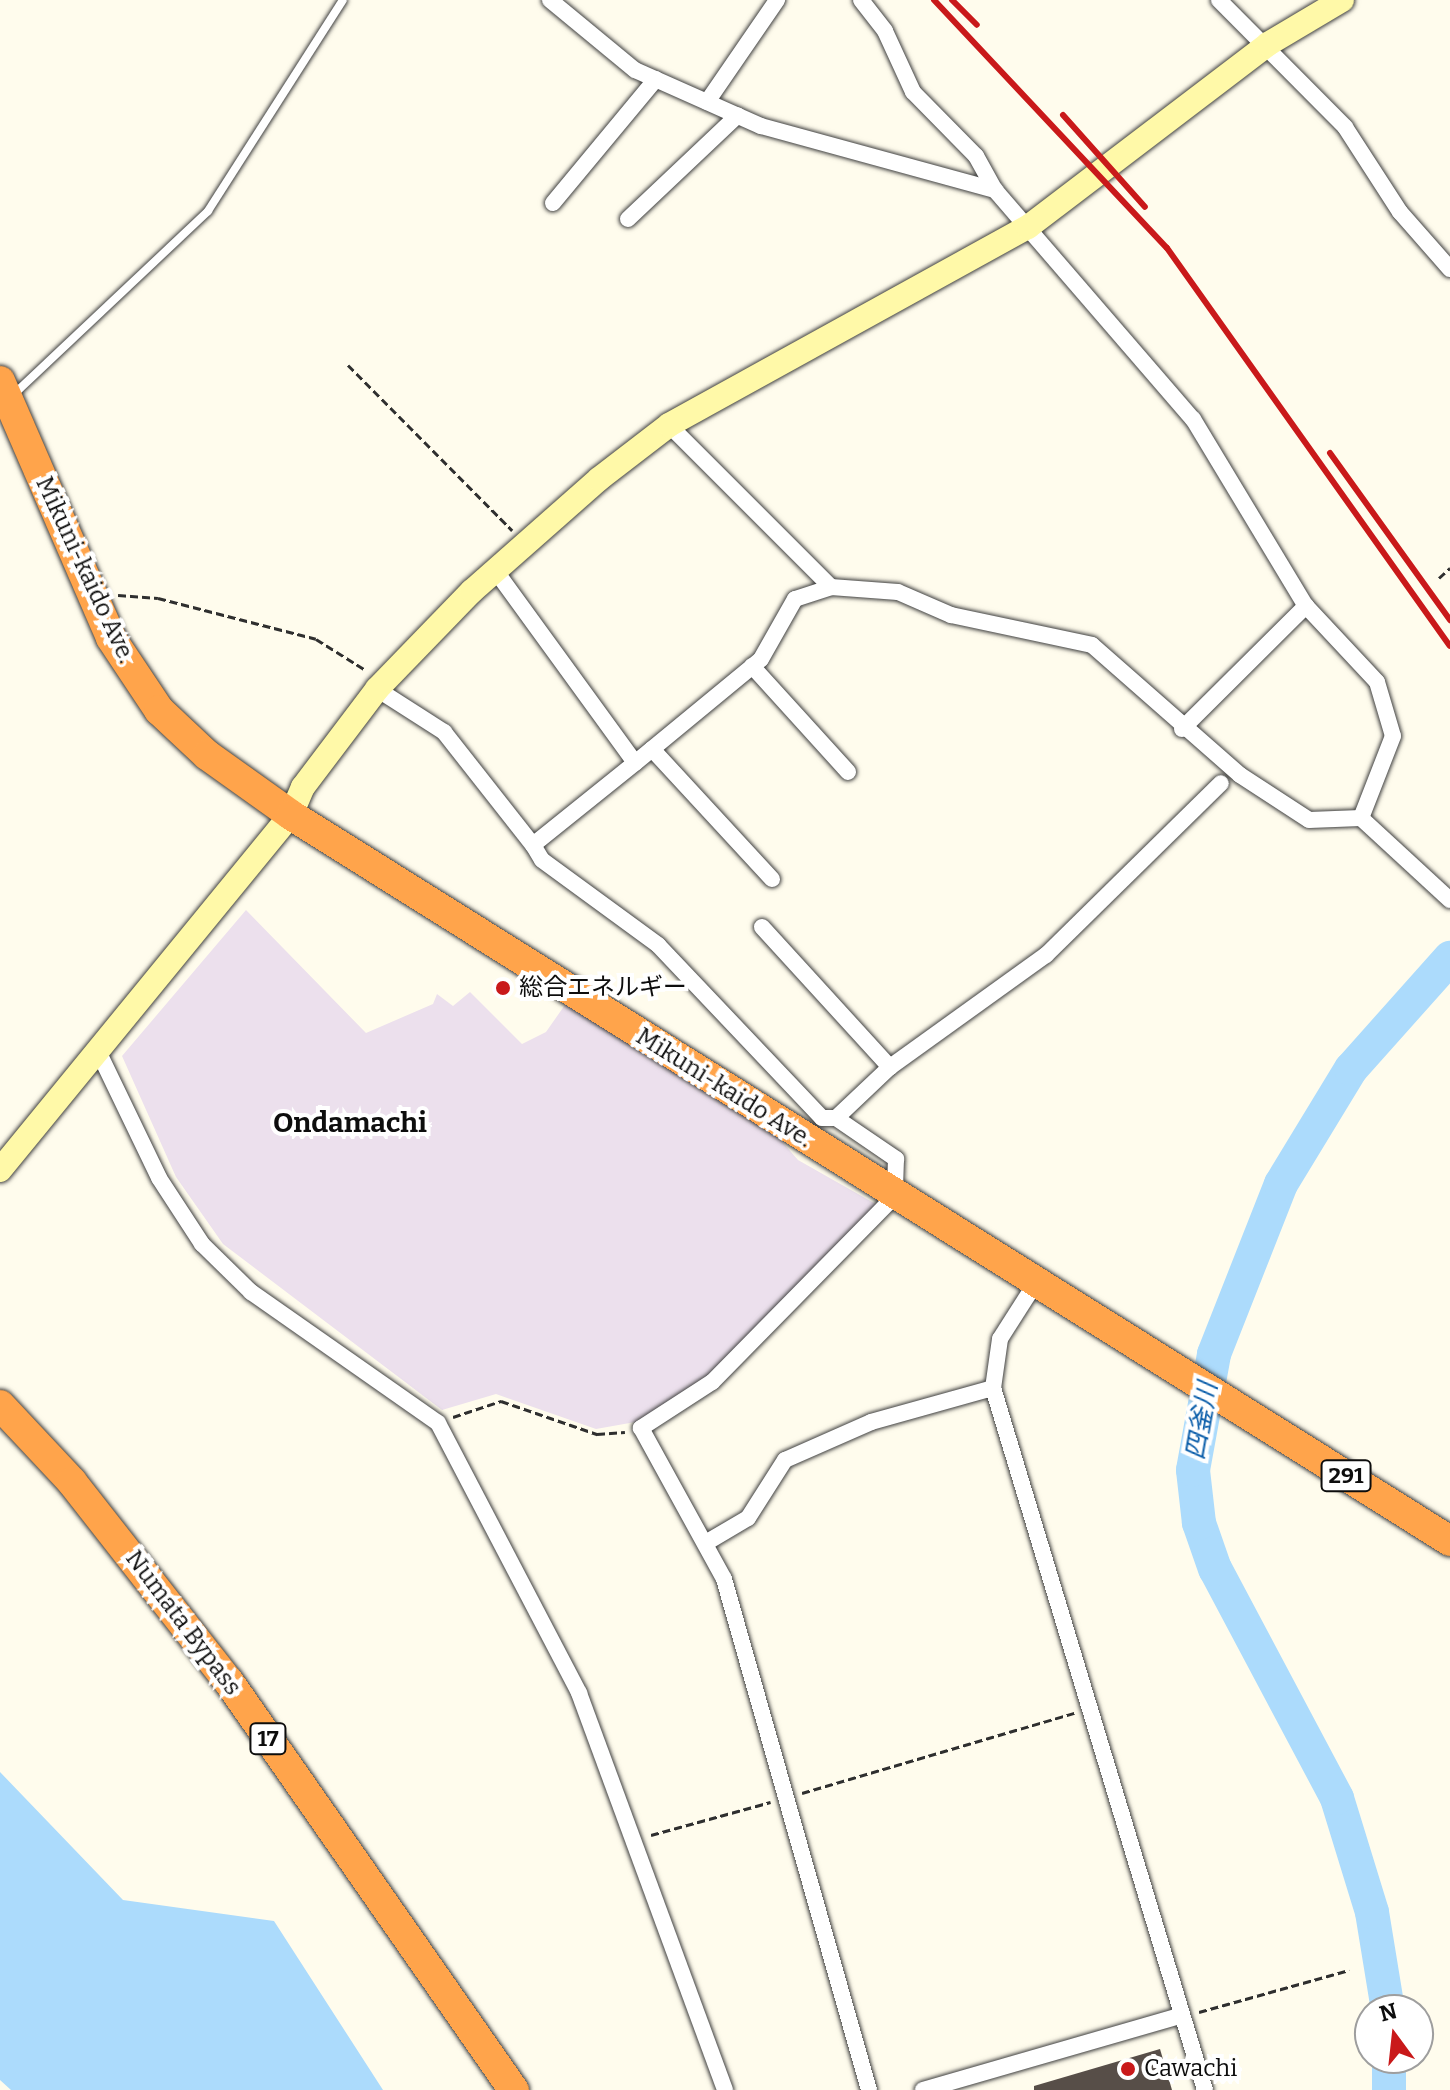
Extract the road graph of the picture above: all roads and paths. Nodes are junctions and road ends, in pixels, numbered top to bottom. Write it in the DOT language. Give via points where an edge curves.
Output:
graph roads {
  1 [pos="343,0"];
  2 [pos="550,0"];
  3 [pos="777,0"];
  4 [pos="861,0"];
  5 [pos="1219,0"];
  6 [pos="1342,0"];
  7 [pos="1268,44"];
  8 [pos="656,79"];
  9 [pos="707,102"];
  10 [pos="738,115"];
  11 [pos="995,190"];
  12 [pos="553,203"];
  13 [pos="628,219"];
  14 [pos="1028,227"];
  15 [pos="1450,269"];
  16 [pos="348,365"];
  17 [pos="6,405"];
  18 [pos="669,425"];
  19 [pos="526,544"];
  20 [pos="1450,568"];
  21 [pos="495,570"];
  22 [pos="1439,578"];
  23 [pos="831,587"];
  24 [pos="106,595"];
  25 [pos="1306,606"];
  26 [pos="752,666"];
  27 [pos="381,686"];
  28 [pos="1182,729"];
  29 [pos="652,749"];
  30 [pos="635,763"];
  31 [pos="848,772"];
  32 [pos="1221,783"];
  33 [pos="291,815"];
  34 [pos="1361,818"];
  35 [pos="533,845"];
  36 [pos="772,879"];
  37 [pos="1450,900"];
  38 [pos="762,927"];
  39 [pos="98,1051"];
  40 [pos="890,1067"];
  41 [pos="836,1118"];
  42 [pos="0,1170"];
  43 [pos="895,1196"];
  44 [pos="1035,1284"];
  45 [pos="993,1388"];
  46 [pos="0,1405"];
  47 [pos="438,1423"];
  48 [pos="641,1428"];
  49 [pos="709,1541"];
  50 [pos="1450,1541"];
  51 [pos="1089,1709"];
  52 [pos="785,1798"];
  53 [pos="636,1839"];
  54 [pos="1349,1970"];
  55 [pos="1180,2016"];
  56 [pos="514,2090"];
  57 [pos="725,2090"];
  58 [pos="869,2090"];
  59 [pos="923,2090"];
  60 [pos="1205,2090"];
  1 -- 17 [label="lane" via="208,211"];
  2 -- 8 [label="street" via="595,41"];
  3 -- 9 [label="street"];
  4 -- 11 [label="street" via="885,31 913,92 976,156"];
  5 -- 7 [label="street"];
  6 -- 7 [label="street"];
  7 -- 14 [label="street"];
  7 -- 15 [label="street" via="1345,127 1400,212"];
  8 -- 9 [label="street"];
  8 -- 12 [label="street"];
  9 -- 10 [label="street"];
  10 -- 11 [label="street"];
  10 -- 13 [label="street"];
  11 -- 14 [label="street"];
  14 -- 18 [label="street"];
  14 -- 25 [label="street" via="1193,419"];
  16 -- 19 [label="path"];
  17 -- 33 [label="highway, Mikuni-kaido Ave. / 291" via="111,638 142,687 207,755"];
  18 -- 19 [label="street"];
  18 -- 23 [label="street"];
  19 -- 21 [label="street"];
  20 -- 22 [label="path"];
  21 -- 27 [label="street"];
  21 -- 30 [label="street"];
  23 -- 26 [label="street" via="795,599"];
  23 -- 28 [label="street" via="898,592 951,615 1092,645"];
  24 -- 27 [label="path" via="158,598 316,639"];
  25 -- 28 [label="street"];
  25 -- 34 [label="street" via="1377,682 1393,736"];
  26 -- 29 [label="street"];
  26 -- 31 [label="street"];
  27 -- 33 [label="street" via="303,787"];
  27 -- 35 [label="street" via="444,732"];
  28 -- 34 [label="street" via="1309,820"];
  29 -- 30 [label="street"];
  29 -- 36 [label="street"];
  30 -- 35 [label="street"];
  32 -- 40 [label="street" via="1046,955"];
  33 -- 39 [label="street"];
  33 -- 43 [label="highway, Mikuni-kaido Ave. / 291"];
  34 -- 37 [label="street"];
  35 -- 41 [label="street" via="542,860 658,945 822,1118"];
  38 -- 40 [label="street"];
  39 -- 42 [label="street"];
  39 -- 47 [label="street" via="159,1178 202,1244 251,1292"];
  40 -- 41 [label="street"];
  41 -- 43 [label="street" via="896,1159"];
  43 -- 44 [label="highway, Mikuni-kaido Ave. / 291"];
  43 -- 48 [label="street" via="712,1382"];
  44 -- 45 [label="street" via="1000,1339"];
  44 -- 50 [label="highway, Mikuni-kaido Ave. / 291"];
  45 -- 49 [label="street" via="871,1422 785,1460 748,1518"];
  45 -- 51 [label="street"];
  46 -- 56 [label="highway, Numata Bypass / 17" via="81,1493 210,1657"];
  47 -- 48 [label="path" via="501,1401 597,1434"];
  47 -- 53 [label="street" via="579,1693"];
  48 -- 49 [label="street"];
  49 -- 52 [label="street"];
  51 -- 52 [label="path"];
  51 -- 55 [label="street"];
  52 -- 53 [label="path"];
  52 -- 58 [label="street"];
  53 -- 57 [label="street"];
  54 -- 55 [label="path"];
  55 -- 59 [label="street"];
  55 -- 60 [label="street"];
}
